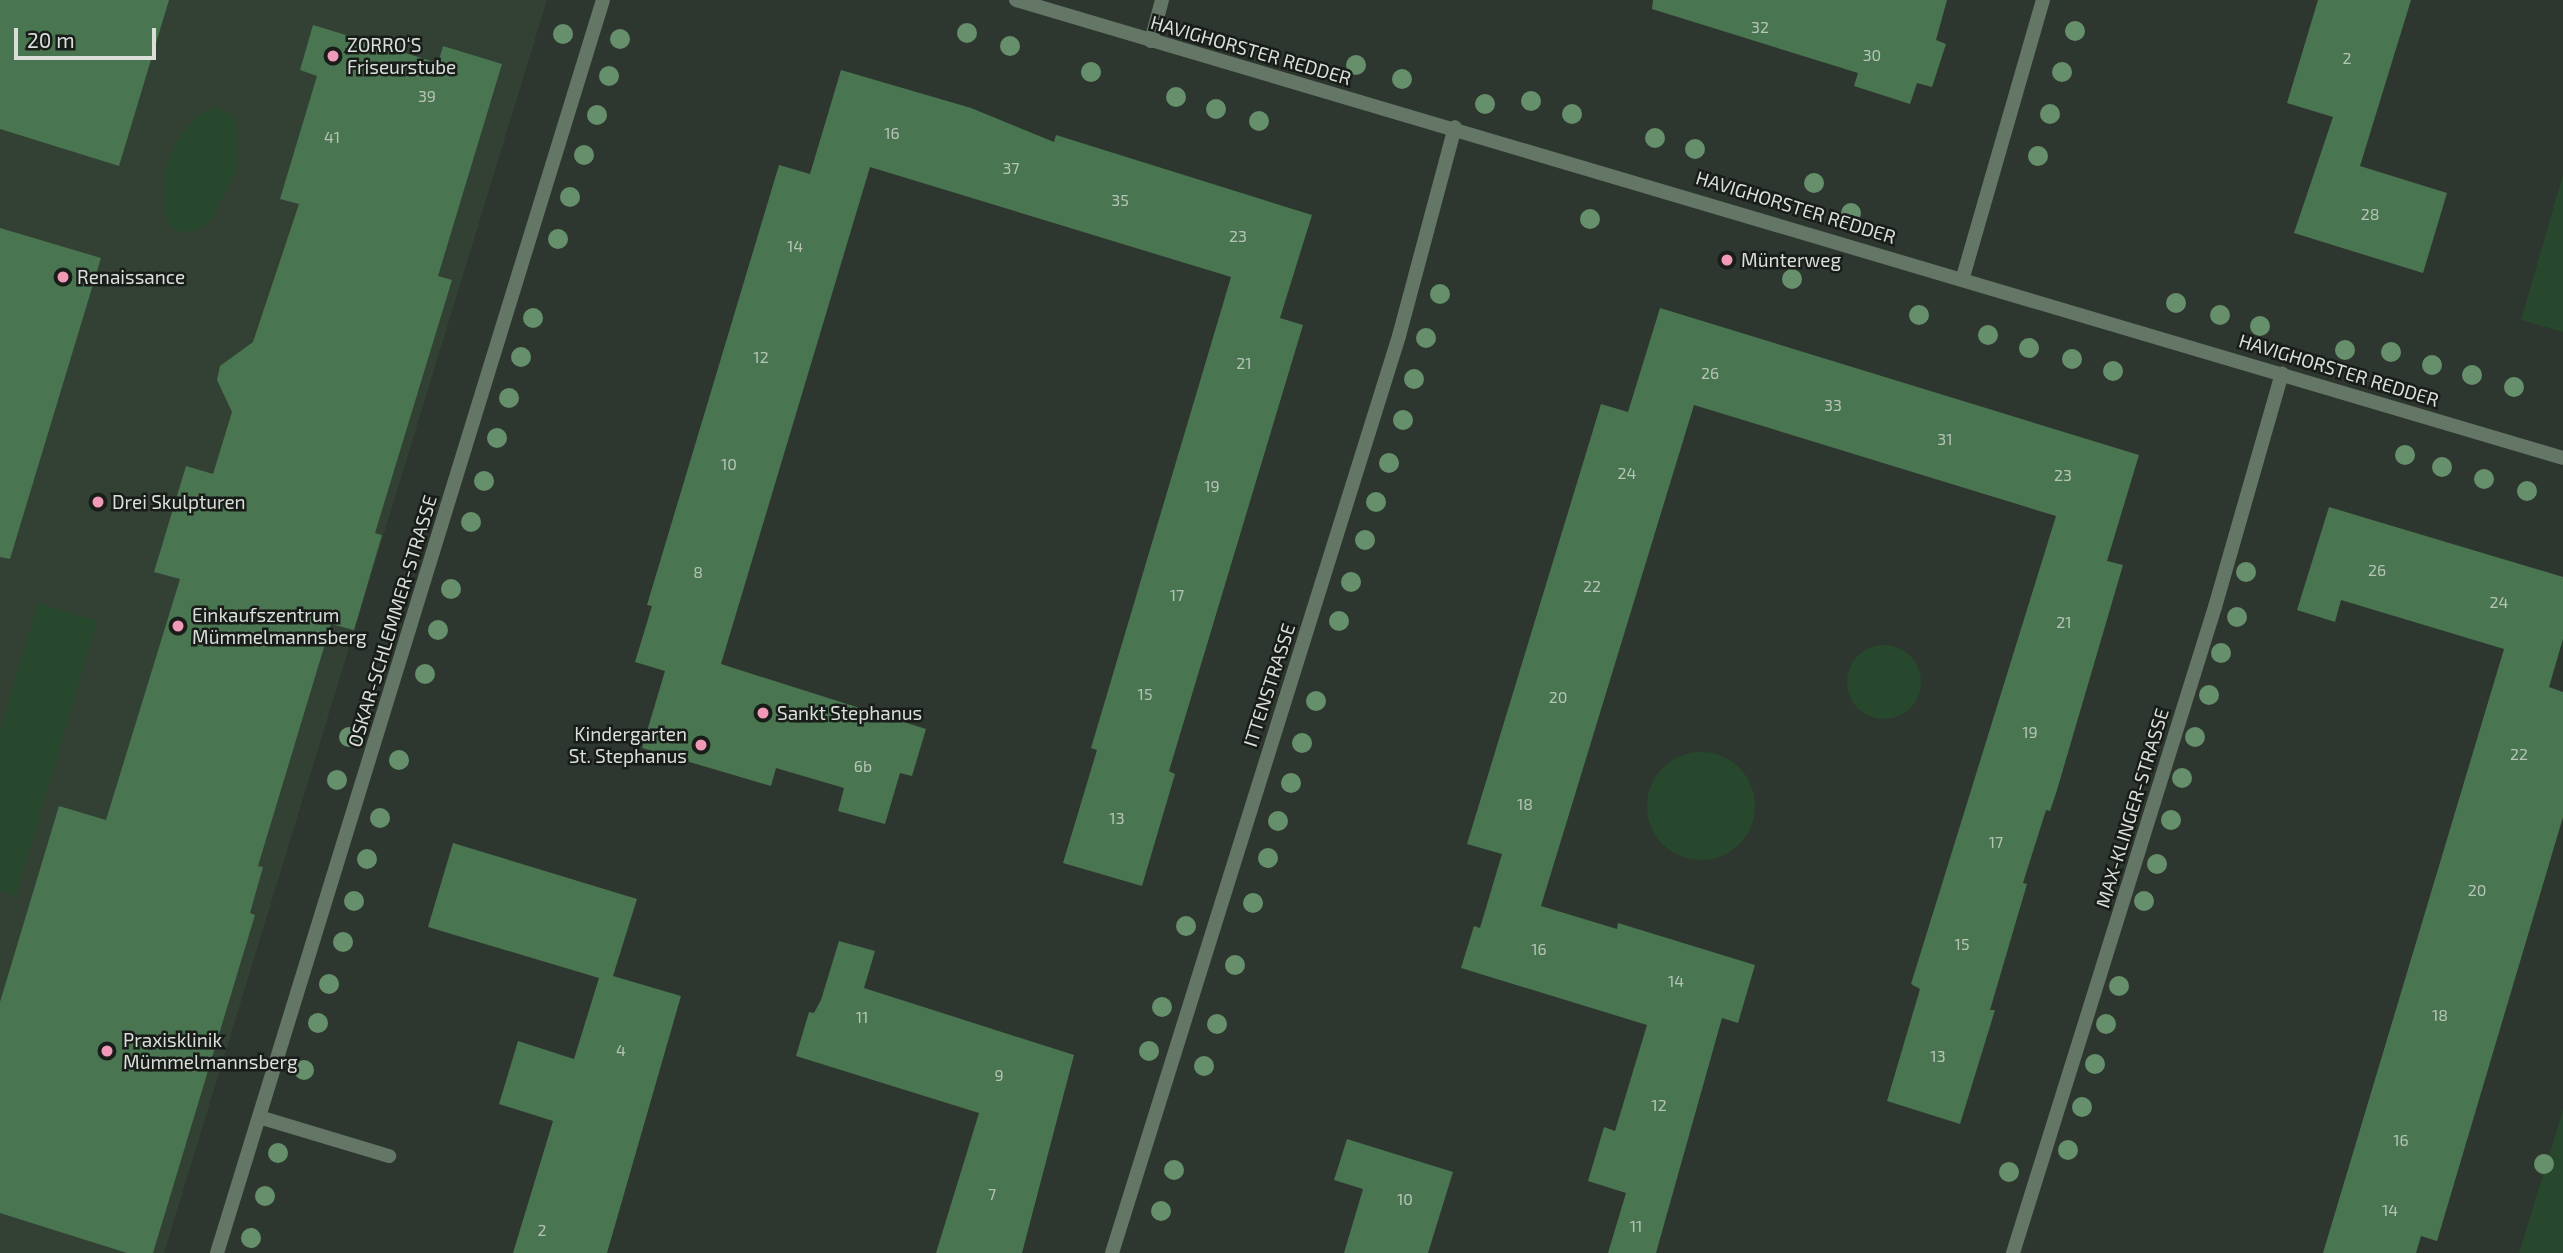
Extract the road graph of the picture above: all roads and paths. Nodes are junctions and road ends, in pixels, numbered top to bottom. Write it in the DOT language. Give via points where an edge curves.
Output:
graph roads {
  1 [pos="603,0"];
  2 [pos="1016,0"];
  3 [pos="1162,0"];
  4 [pos="2043,0"];
  5 [pos="1151,41"];
  6 [pos="1455,127"];
  7 [pos="1963,277"];
  8 [pos="2282,373"];
  9 [pos="2563,458"];
  10 [pos="259,1117"];
  11 [pos="389,1156"];
  12 [pos="216,1253"];
  13 [pos="1112,1253"];
  14 [pos="2013,1253"];
  1 -- 10 [label="street, OSKAR-SCHLEMMER-STRASSE"];
  2 -- 5 [label="street, HAVIGHORSTER REDDER"];
  3 -- 5 [label="street"];
  4 -- 7 [label="street"];
  5 -- 6 [label="street, HAVIGHORSTER REDDER"];
  6 -- 7 [label="street, HAVIGHORSTER REDDER"];
  6 -- 13 [label="street, ITTENSTRASSE" via="1399,336"];
  7 -- 8 [label="street, HAVIGHORSTER REDDER"];
  8 -- 9 [label="street, HAVIGHORSTER REDDER"];
  8 -- 14 [label="street, MAX-KLINGER-STRASSE" via="2215,607"];
  10 -- 11 [label="street"];
  10 -- 12 [label="street, OSKAR-SCHLEMMER-STRASSE"];
}
